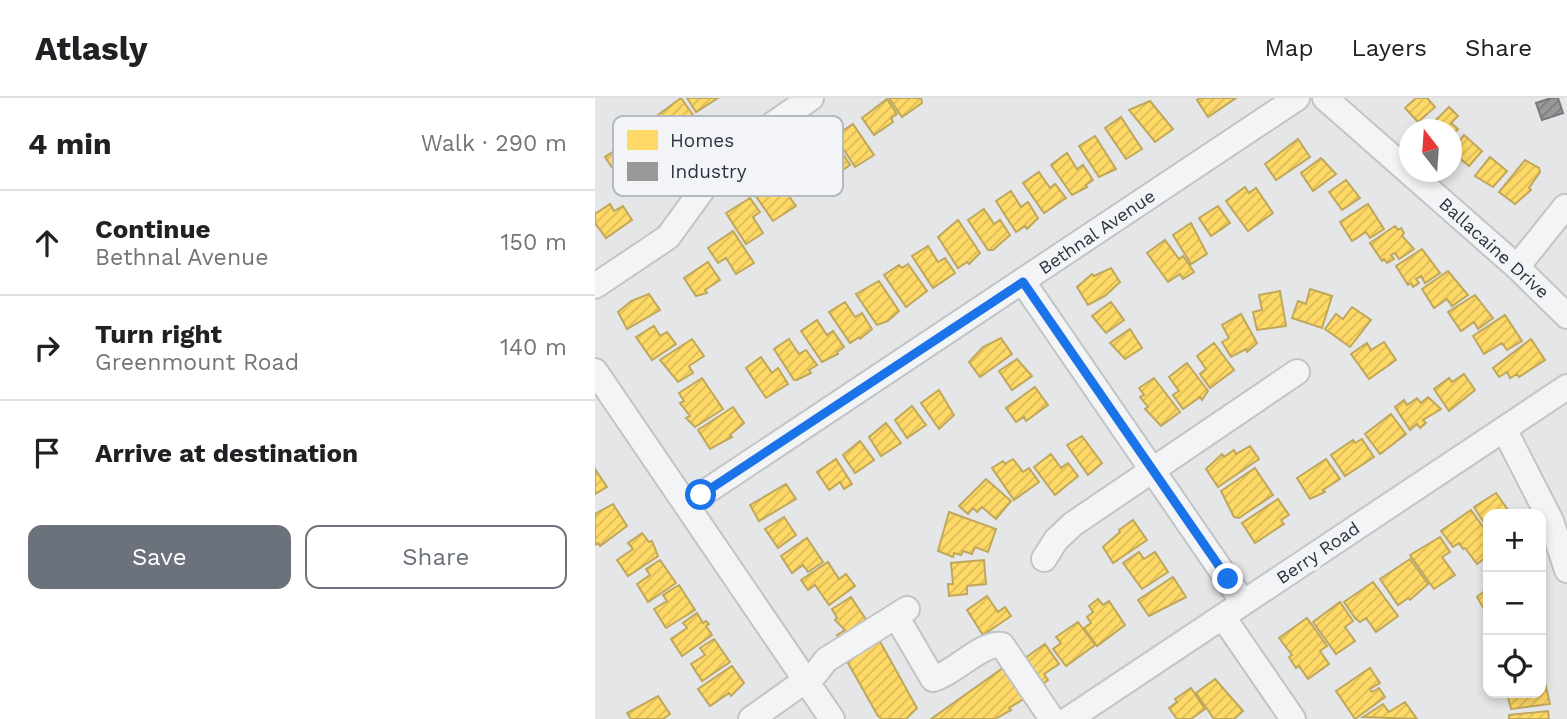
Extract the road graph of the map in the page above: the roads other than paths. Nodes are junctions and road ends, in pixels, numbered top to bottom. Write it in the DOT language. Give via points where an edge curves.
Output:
graph roads {
  1 [pos="811,98"];
  2 [pos="1297,98"];
  3 [pos="1325,98"];
  4 [pos="785,116"];
  5 [pos="698,196"];
  6 [pos="1565,207"];
  7 [pos="1517,267"];
  8 [pos="1023,282"];
  9 [pos="595,286"];
  10 [pos="1567,316"];
  11 [pos="595,371"];
  12 [pos="1297,372"];
  13 [pos="1567,387"];
  14 [pos="1504,429"];
  15 [pos="1154,470"];
  16 [pos="686,505"];
  17 [pos="1044,559"];
  18 [pos="1567,570"];
  19 [pos="1243,603"];
  20 [pos="1223,617"];
  21 [pos="805,681"];
  22 [pos="751,719"];
  23 [pos="831,719"];
  24 [pos="1052,719"];
  25 [pos="1069,719"];
  26 [pos="1293,719"];
  1 -- 4 [label="street"];
  2 -- 8 [label="street, Bethnal Avenue"];
  3 -- 7 [label="street, Ballacaine Drive"];
  5 -- 9 [label="street" via="668,237"];
  6 -- 7 [label="street"];
  7 -- 10 [label="street, Ballacaine Drive"];
  8 -- 15 [label="street"];
  8 -- 16 [label="street, Bethnal Avenue"];
  11 -- 16 [label="street"];
  12 -- 15 [label="street"];
  13 -- 14 [label="street, Berry Road"];
  14 -- 18 [label="street" via="1551,521"];
  14 -- 19 [label="street, Berry Road"];
  15 -- 17 [label="street" via="1064,531"];
  15 -- 19 [label="street"];
  16 -- 21 [label="street"];
  19 -- 20 [label="street, Berry Road"];
  20 -- 25 [label="street, Berry Road"];
  20 -- 26 [label="street"];
  21 -- 22 [label="street"];
  21 -- 23 [label="street"];
  21 -- 24 [label="street" via="826,660 902,613 933,679 950,674 992,644 1002,645"];
}
